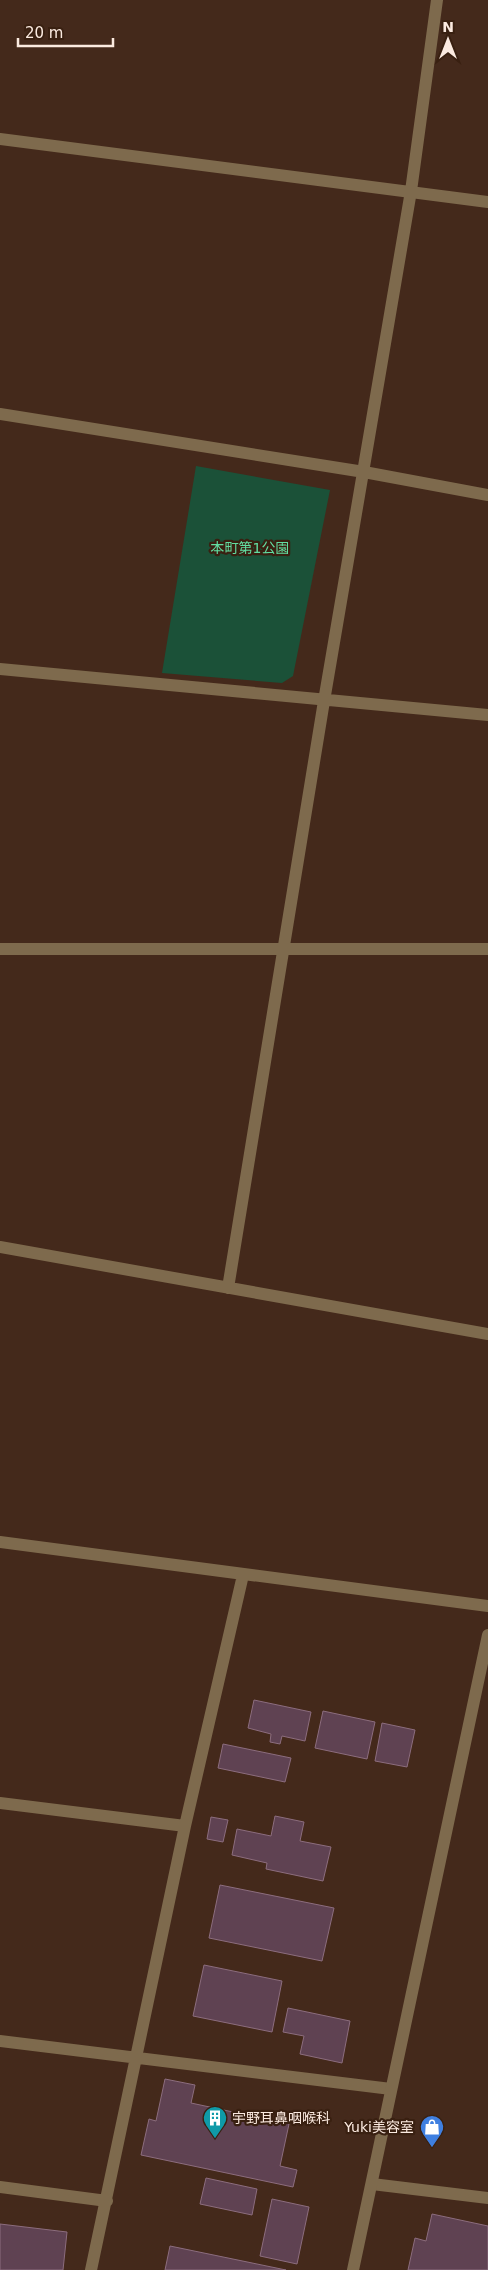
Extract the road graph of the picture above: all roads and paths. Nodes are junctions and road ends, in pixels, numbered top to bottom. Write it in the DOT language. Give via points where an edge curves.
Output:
graph roads {
  1 [pos="437,0"];
  2 [pos="0,139"];
  3 [pos="411,191"];
  4 [pos="488,202"];
  5 [pos="0,414"];
  6 [pos="364,472"];
  7 [pos="488,495"];
  8 [pos="0,669"];
  9 [pos="324,701"];
  10 [pos="488,715"];
  11 [pos="0,949"];
  12 [pos="488,949"];
  13 [pos="284,950"];
  14 [pos="0,1247"];
  15 [pos="228,1288"];
  16 [pos="488,1334"];
  17 [pos="0,1542"];
  18 [pos="243,1575"];
  19 [pos="488,1606"];
  20 [pos="488,1635"];
  21 [pos="0,1803"];
  22 [pos="186,1826"];
  23 [pos="0,2041"];
  24 [pos="136,2058"];
  25 [pos="391,2089"];
  26 [pos="372,2184"];
  27 [pos="0,2187"];
  28 [pos="488,2198"];
  29 [pos="106,2201"];
  30 [pos="92,2270"];
  31 [pos="353,2270"];
  1 -- 3 [label="street"];
  2 -- 3 [label="street"];
  3 -- 4 [label="street"];
  3 -- 6 [label="street"];
  5 -- 6 [label="street"];
  6 -- 7 [label="street"];
  6 -- 9 [label="street"];
  8 -- 9 [label="street"];
  9 -- 10 [label="street"];
  9 -- 13 [label="street"];
  11 -- 13 [label="street"];
  12 -- 13 [label="street"];
  13 -- 15 [label="street"];
  14 -- 15 [label="street"];
  15 -- 16 [label="street"];
  17 -- 18 [label="street"];
  18 -- 19 [label="street"];
  18 -- 22 [label="street"];
  20 -- 25 [label="street"];
  21 -- 22 [label="street"];
  22 -- 24 [label="street"];
  23 -- 24 [label="street"];
  24 -- 25 [label="street"];
  24 -- 29 [label="street"];
  25 -- 26 [label="street"];
  26 -- 28 [label="street"];
  26 -- 31 [label="street"];
  27 -- 29 [label="street"];
  29 -- 30 [label="street"];
}
